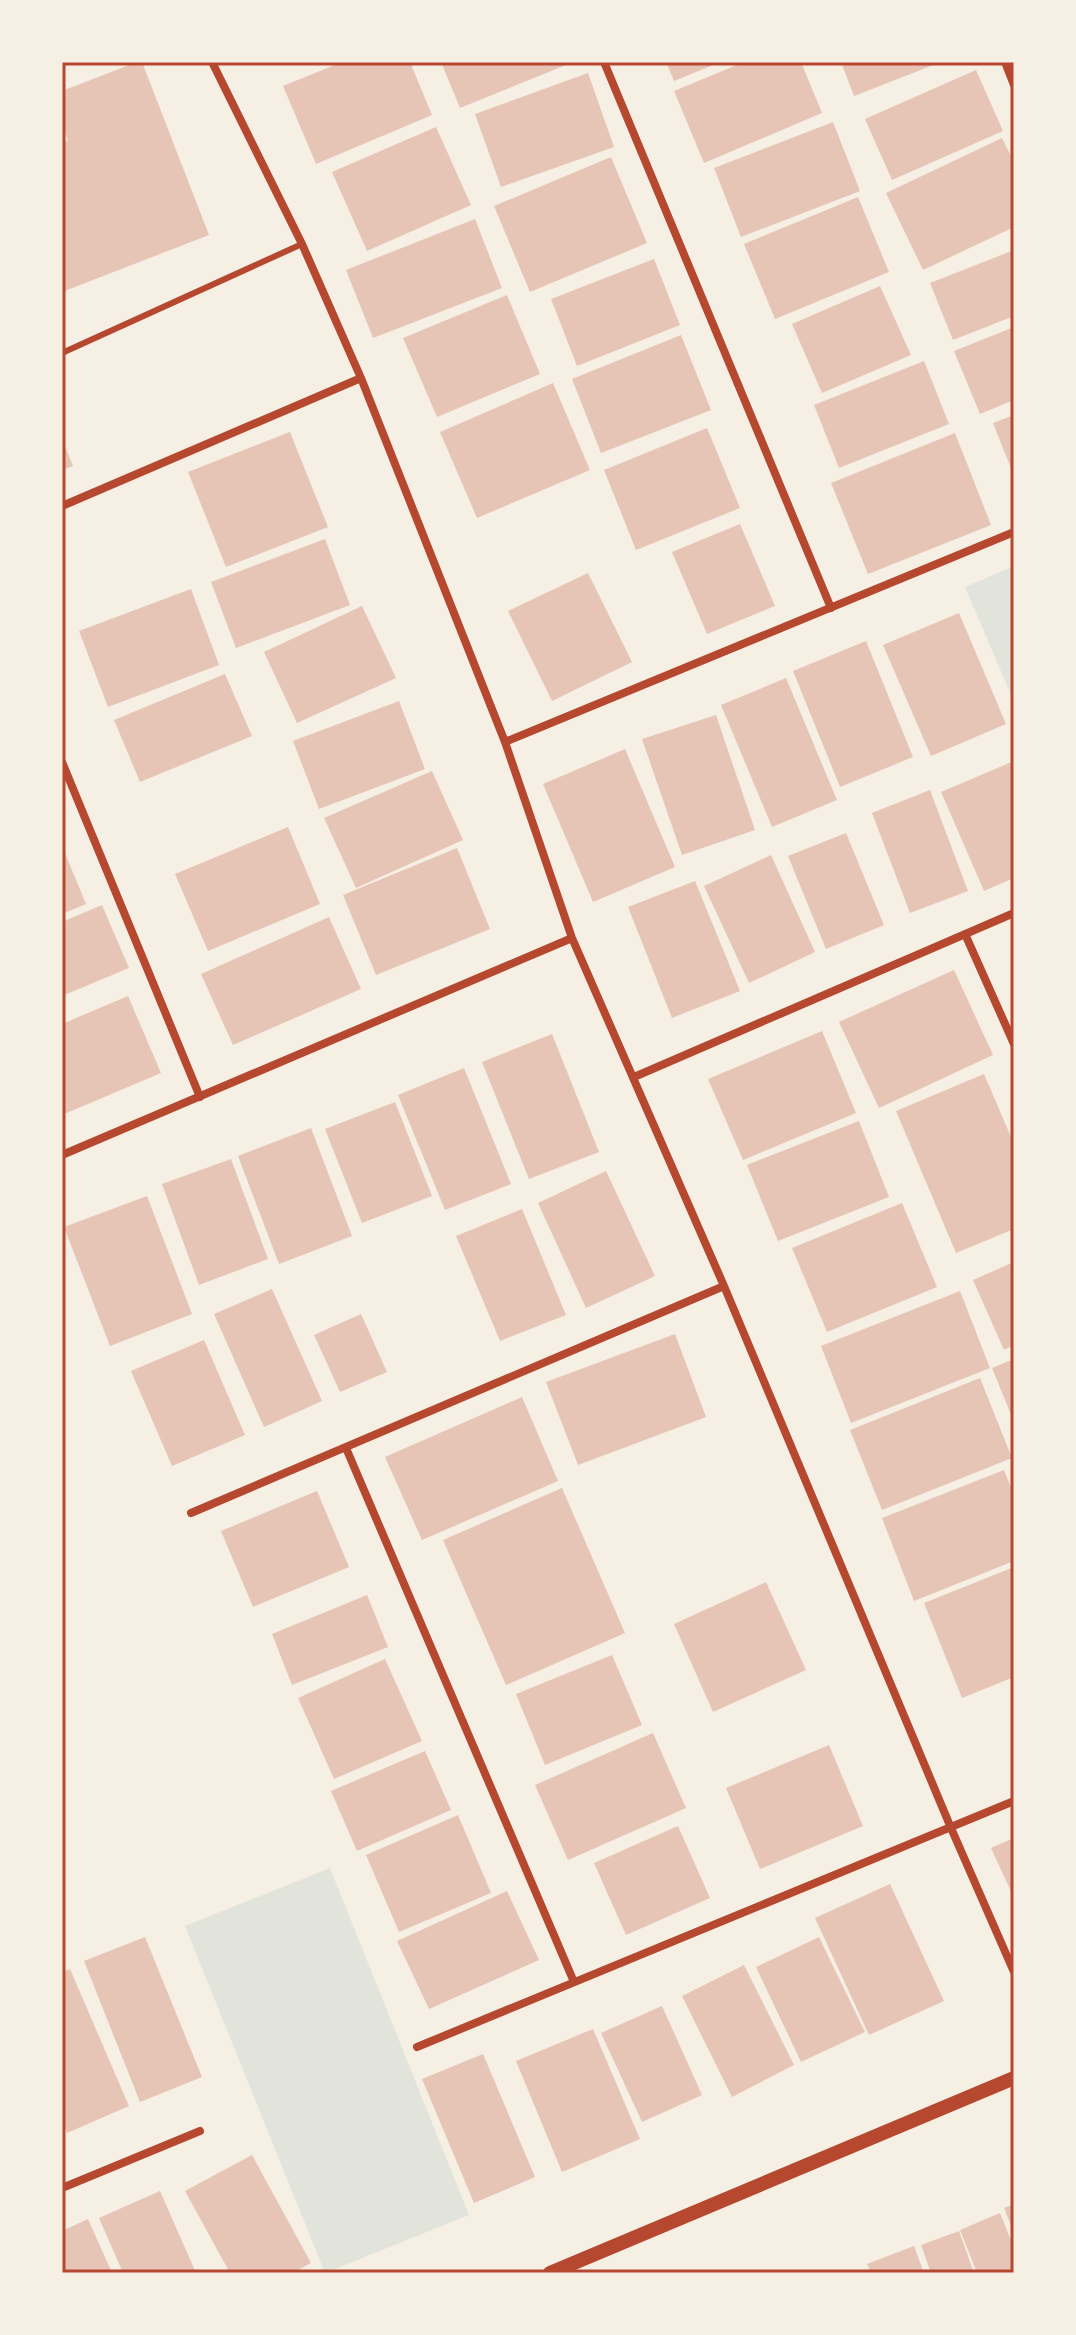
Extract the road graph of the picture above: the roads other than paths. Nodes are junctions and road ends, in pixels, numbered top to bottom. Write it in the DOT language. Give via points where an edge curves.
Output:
graph roads {
  1 [pos="212,62"];
  2 [pos="604,62"];
  3 [pos="1005,62"];
  4 [pos="1014,85"];
  5 [pos="302,244"];
  6 [pos="62,353"];
  7 [pos="361,378"];
  8 [pos="62,506"];
  9 [pos="1014,532"];
  10 [pos="831,608"];
  11 [pos="505,742"];
  12 [pos="62,762"];
  13 [pos="1014,913"];
  14 [pos="965,934"];
  15 [pos="572,938"];
  16 [pos="1014,1044"];
  17 [pos="634,1077"];
  18 [pos="200,1097"];
  19 [pos="62,1155"];
  20 [pos="724,1286"];
  21 [pos="346,1448"];
  22 [pos="191,1513"];
  23 [pos="1014,1801"];
  24 [pos="951,1828"];
  25 [pos="1014,1972"];
  26 [pos="574,1982"];
  27 [pos="417,2047"];
  28 [pos="1014,2078"];
  29 [pos="200,2131"];
  30 [pos="62,2188"];
  31 [pos="550,2273"];
  1 -- 5 [label="street"];
  2 -- 10 [label="street"];
  3 -- 4 [label="street"];
  5 -- 6 [label="lane"];
  5 -- 7 [label="street"];
  7 -- 8 [label="street"];
  7 -- 11 [label="street"];
  9 -- 10 [label="street"];
  10 -- 11 [label="street"];
  11 -- 15 [label="street"];
  12 -- 18 [label="street"];
  13 -- 14 [label="street"];
  14 -- 16 [label="street"];
  14 -- 17 [label="street"];
  15 -- 17 [label="street"];
  15 -- 18 [label="street"];
  17 -- 20 [label="street"];
  18 -- 19 [label="street"];
  20 -- 21 [label="street"];
  20 -- 24 [label="street"];
  21 -- 22 [label="street"];
  21 -- 26 [label="street"];
  23 -- 24 [label="street"];
  24 -- 25 [label="street"];
  24 -- 26 [label="street"];
  26 -- 27 [label="street"];
  28 -- 31 [label="street"];
  29 -- 30 [label="street"];
}
